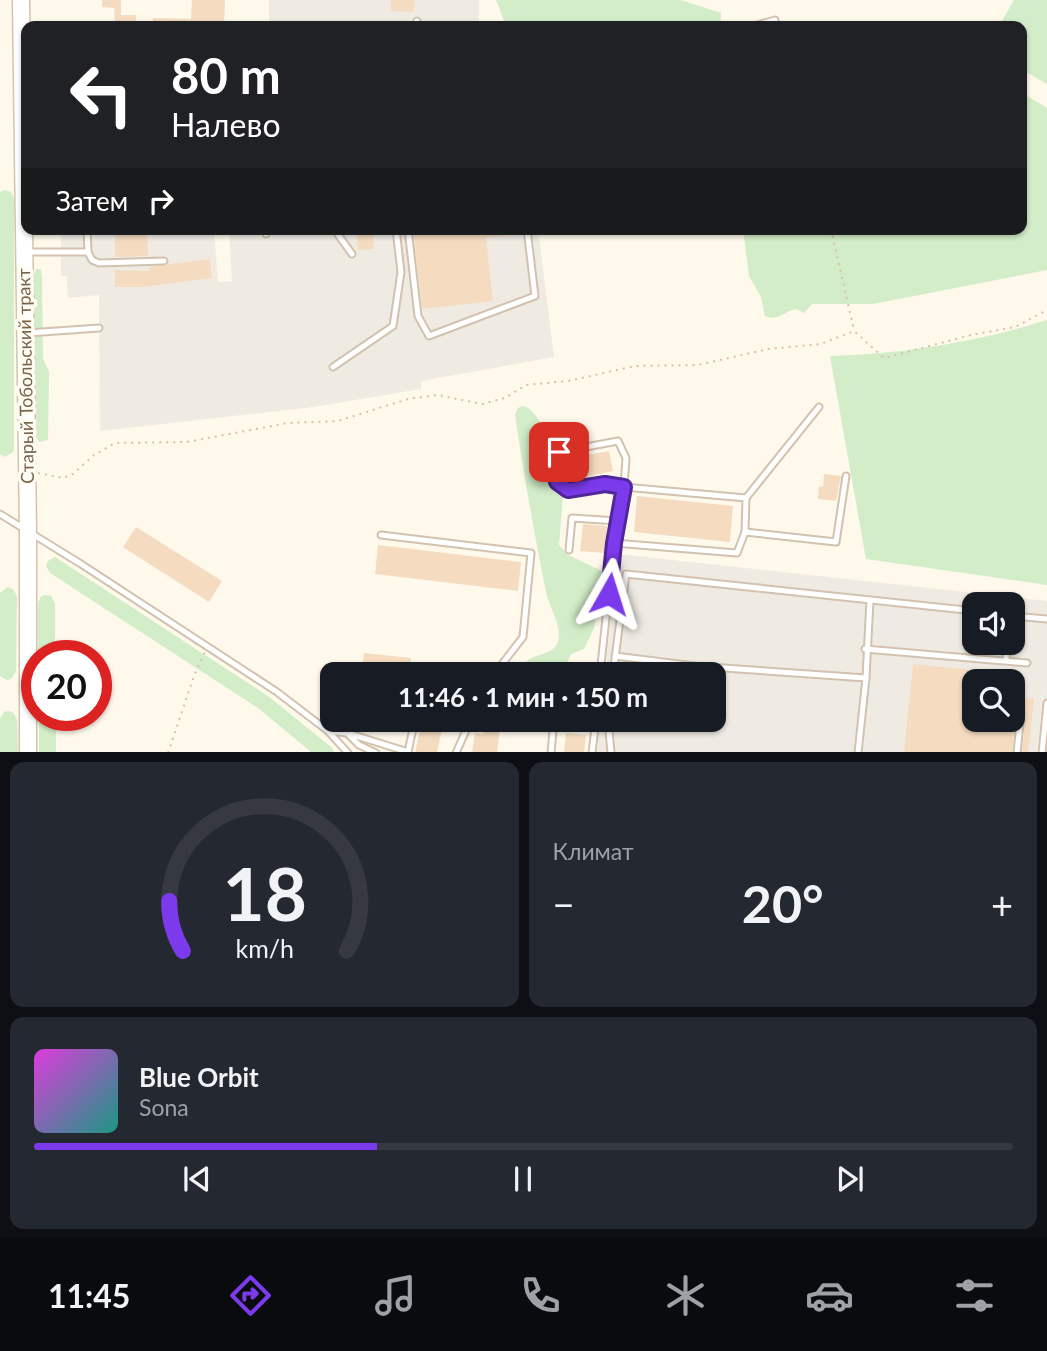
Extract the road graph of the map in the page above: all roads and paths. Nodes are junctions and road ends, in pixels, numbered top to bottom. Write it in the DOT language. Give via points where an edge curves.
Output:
graph roads {
  1 [pos="21,0"];
  2 [pos="22,21"];
  3 [pos="25,235"];
  4 [pos="87,235"];
  5 [pos="338,235"];
  6 [pos="397,235"];
  7 [pos="409,235"];
  8 [pos="528,235"];
  9 [pos="832,235"];
  10 [pos="24,252"];
  11 [pos="88,252"];
  12 [pos="352,254"];
  13 [pos="164,261"];
  14 [pos="1047,310"];
  15 [pos="99,328"];
  16 [pos="854,331"];
  17 [pos="25,333"];
  18 [pos="333,367"];
  19 [pos="819,407"];
  20 [pos="27,471"];
  21 [pos="846,476"];
  22 [pos="624,487"];
  23 [pos="747,498"];
  24 [pos="0,514"];
  25 [pos="618,521"];
  26 [pos="745,532"];
  27 [pos="28,533"];
  28 [pos="381,535"];
  29 [pos="614,543"];
  30 [pos="569,550"];
  31 [pos="870,600"];
  32 [pos="962,610"];
  33 [pos="1025,616"];
  34 [pos="1047,619"];
  35 [pos="208,646"];
  36 [pos="866,649"];
  37 [pos="1006,655"];
  38 [pos="615,656"];
  39 [pos="1006,660"];
  40 [pos="504,662"];
  41 [pos="601,662"];
  42 [pos="614,662"];
  43 [pos="1027,663"];
  44 [pos="866,678"];
  45 [pos="1047,703"];
  46 [pos="320,725"];
  47 [pos="329,732"];
  48 [pos="338,732"];
  49 [pos="412,732"];
  50 [pos="465,732"];
  51 [pos="553,732"];
  52 [pos="594,732"];
  53 [pos="609,732"];
  54 [pos="1019,732"];
  55 [pos="347,733"];
  56 [pos="28,752"];
  57 [pos="168,752"];
  58 [pos="348,752"];
  59 [pos="376,752"];
  60 [pos="456,752"];
  61 [pos="551,752"];
  62 [pos="592,752"];
  63 [pos="611,752"];
  64 [pos="858,752"];
  65 [pos="1017,752"];
  66 [pos="1042,752"];
  1 -- 2 [label="street, Старый Тобольский тракт"];
  3 -- 10 [label="street, Старый Тобольский тракт"];
  4 -- 11 [label="lane"];
  5 -- 12 [label="lane"];
  6 -- 18 [label="lane" via="401,272 393,326"];
  7 -- 8 [label="lane" via="418,316 429,336 535,296"];
  9 -- 16 [label="path"];
  10 -- 11 [label="lane"];
  10 -- 17 [label="street, Старый Тобольский тракт"];
  11 -- 13 [label="lane" via="99,263"];
  14 -- 16 [label="path" via="1015,327 884,358"];
  15 -- 17 [label="lane"];
  16 -- 20 [label="path" via="821,344 768,349 698,365 635,366 568,382 526,385 505,398 482,404 438,395 408,399 338,421 288,423 187,442 115,443 63,478"];
  17 -- 20 [label="street, Старый Тобольский тракт"];
  19 -- 23 [label="lane"];
  20 -- 27 [label="street, Старый Тобольский тракт"];
  21 -- 26 [label="lane" via="836,542"];
  22 -- 22 [label="lane" via="605,484 568,490 557,482 552,463 559,452 618,441 626,458"];
  22 -- 23 [label="lane"];
  22 -- 25 [label="lane"];
  23 -- 26 [label="lane"];
  24 -- 27 [label="lane"];
  25 -- 29 [label="lane"];
  25 -- 30 [label="lane" via="572,518"];
  26 -- 29 [label="lane" via="737,553"];
  27 -- 35 [label="lane"];
  27 -- 56 [label="street, Старый Тобольский тракт"];
  28 -- 40 [label="lane" via="531,553 523,637"];
  29 -- 41 [label="lane"];
  31 -- 32 [label="lane"];
  31 -- 36 [label="lane"];
  31 -- 38 [label="lane" via="626,573"];
  33 -- 34 [label="lane"];
  35 -- 46 [label="lane"];
  35 -- 57 [label="path"];
  36 -- 39 [label="lane"];
  36 -- 44 [label="lane"];
  37 -- 39 [label="lane"];
  38 -- 42 [label="lane"];
  38 -- 44 [label="lane"];
  39 -- 43 [label="lane"];
  44 -- 64 [label="lane"];
  45 -- 66 [label="lane"];
  47 -- 58 [label="lane"];
  48 -- 55 [label="lane"];
  49 -- 55 [label="lane" via="408,752"];
  50 -- 60 [label="lane"];
  51 -- 61 [label="lane"];
  52 -- 62 [label="lane"];
  53 -- 63 [label="lane"];
  54 -- 65 [label="lane"];
  55 -- 59 [label="lane"];
}
